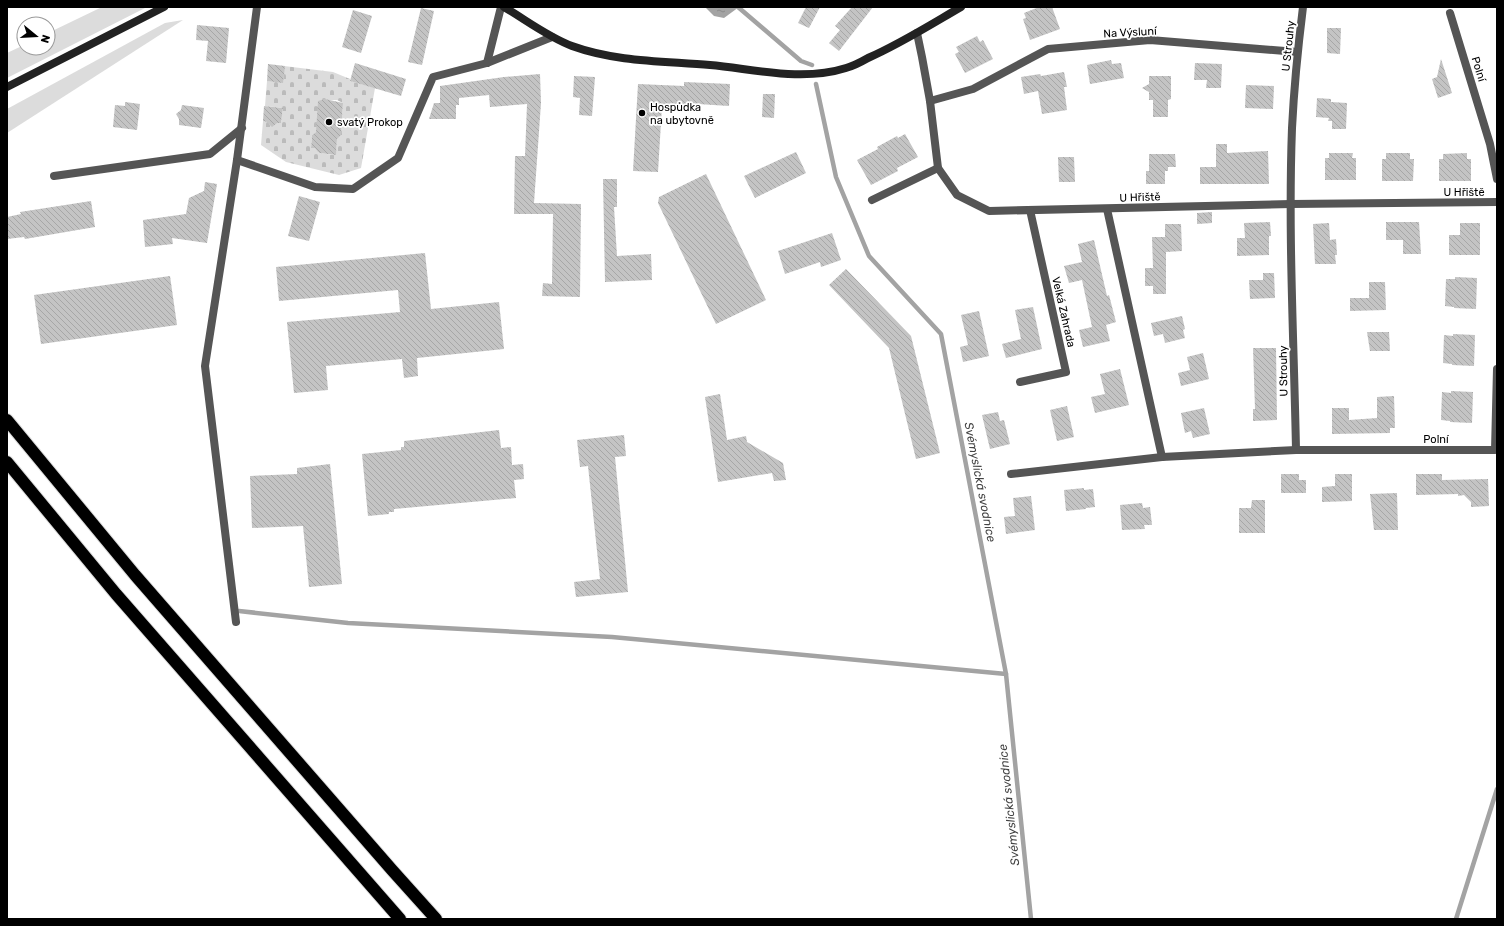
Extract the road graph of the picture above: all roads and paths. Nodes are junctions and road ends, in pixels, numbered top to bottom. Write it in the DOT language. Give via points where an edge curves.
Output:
graph roads {
  1 [pos="164,7"];
  2 [pos="256,7"];
  3 [pos="502,7"];
  4 [pos="961,7"];
  5 [pos="1303,7"];
  6 [pos="1450,13"];
  7 [pos="917,33"];
  8 [pos="552,37"];
  9 [pos="1297,52"];
  10 [pos="487,63"];
  11 [pos="7,87"];
  12 [pos="930,101"];
  13 [pos="242,128"];
  14 [pos="237,160"];
  15 [pos="938,168"];
  16 [pos="54,176"];
  17 [pos="1497,179"];
  18 [pos="872,200"];
  19 [pos="1497,202"];
  20 [pos="1290,204"];
  21 [pos="1107,209"];
  22 [pos="1030,210"];
  23 [pos="1497,369"];
  24 [pos="1020,382"];
  25 [pos="7,420"];
  26 [pos="1296,450"];
  27 [pos="1162,457"];
  28 [pos="7,462"];
  29 [pos="1011,474"];
  30 [pos="236,622"];
  31 [pos="400,919"];
  32 [pos="436,919"];
  1 -- 11 [label="street"];
  2 -- 13 [label="street"];
  3 -- 8 [label="street"];
  3 -- 10 [label="street"];
  4 -- 7 [label="street"];
  5 -- 9 [label="street, U Strouhy"];
  6 -- 17 [label="street, Polní" via="1490,144"];
  7 -- 8 [label="street" via="846,68 814,74 782,74 608,56"];
  7 -- 12 [label="street, U Hřiště"];
  8 -- 10 [label="street"];
  9 -- 12 [label="street, Na Výsluní" via="1150,40 1048,49 973,89"];
  9 -- 20 [label="street, U Strouhy"];
  10 -- 14 [label="street" via="433,77 398,158 353,189 315,186"];
  12 -- 15 [label="street, U Hřiště"];
  13 -- 14 [label="street"];
  13 -- 16 [label="street" via="210,154"];
  14 -- 30 [label="street" via="205,366"];
  15 -- 18 [label="street"];
  15 -- 22 [label="street, U Hřiště" via="957,194 989,210"];
  19 -- 20 [label="street, U Hřiště"];
  20 -- 21 [label="street, U Hřiště"];
  20 -- 26 [label="street, U Strouhy"];
  21 -- 22 [label="street, U Hřiště"];
  21 -- 27 [label="street"];
  22 -- 24 [label="street, Velká Zahrada" via="1066,372"];
  23 -- 26 [label="street, Polní" via="1495,450"];
  25 -- 32 [label="highway" via="136,575"];
  26 -- 27 [label="street"];
  27 -- 29 [label="street"];
  28 -- 31 [label="highway" via="116,594"];
}
